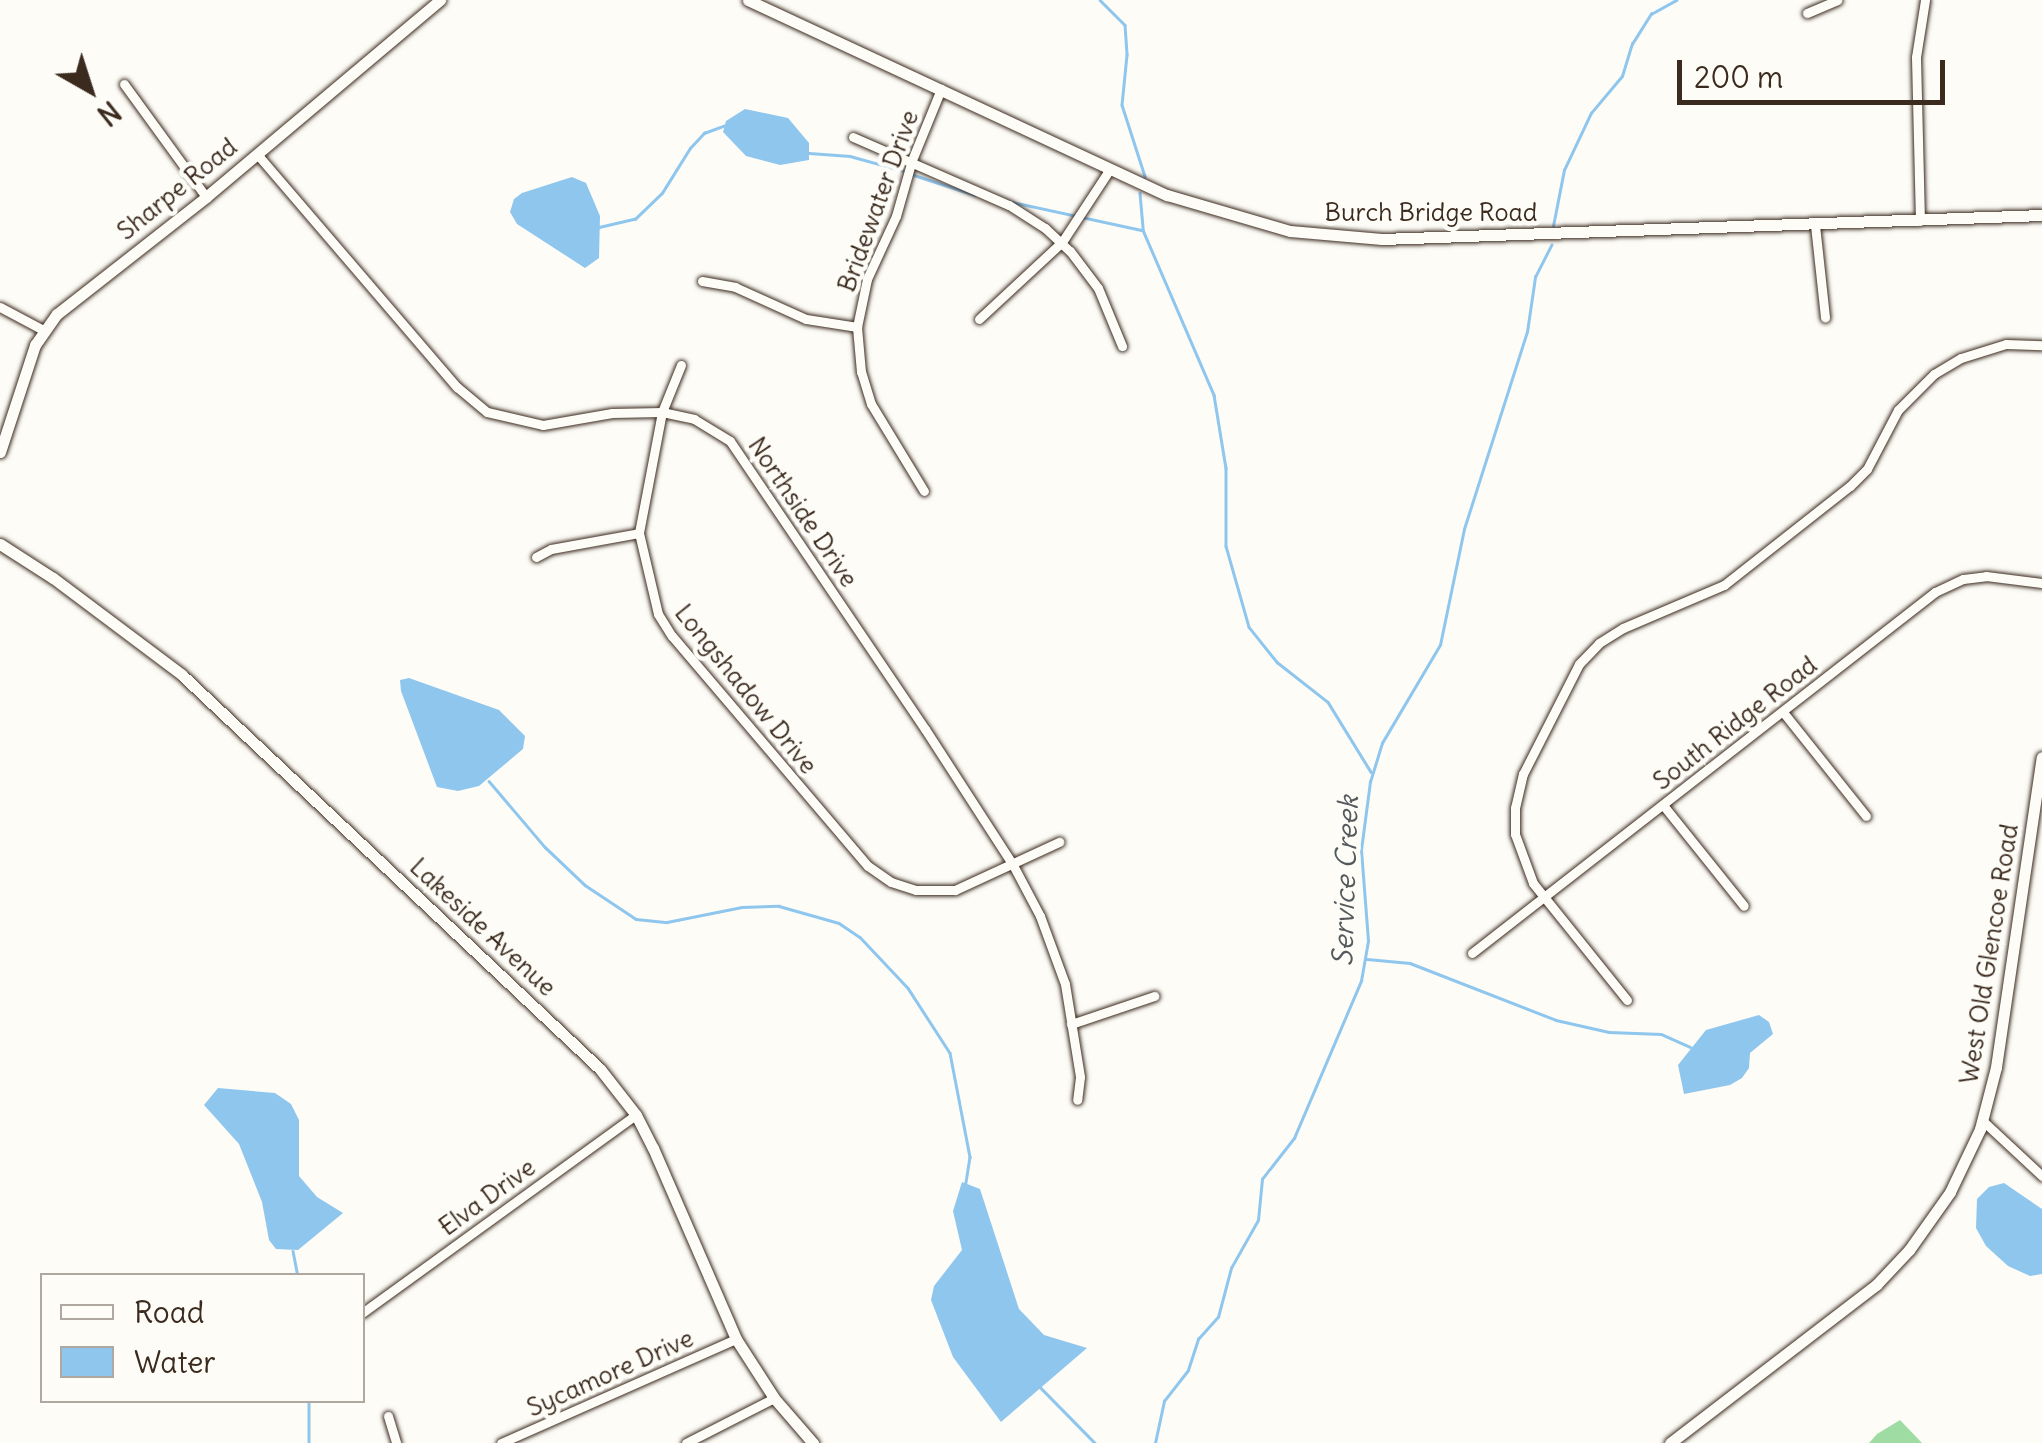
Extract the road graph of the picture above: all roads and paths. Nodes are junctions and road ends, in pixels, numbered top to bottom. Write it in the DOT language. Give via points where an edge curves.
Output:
graph roads {
  1 [pos="440,0"];
  2 [pos="748,0"];
  3 [pos="1837,0"];
  4 [pos="1925,0"];
  5 [pos="1807,12"];
  6 [pos="124,84"];
  7 [pos="941,89"];
  8 [pos="854,137"];
  9 [pos="258,154"];
  10 [pos="912,160"];
  11 [pos="1110,169"];
  12 [pos="206,197"];
  13 [pos="2042,215"];
  14 [pos="1920,222"];
  15 [pos="1815,225"];
  16 [pos="1062,242"];
  17 [pos="702,280"];
  18 [pos="0,306"];
  19 [pos="1826,317"];
  20 [pos="979,319"];
  21 [pos="857,327"];
  22 [pos="43,330"];
  23 [pos="2042,345"];
  24 [pos="1122,346"];
  25 [pos="680,366"];
  26 [pos="662,412"];
  27 [pos="0,452"];
  28 [pos="924,491"];
  29 [pos="638,534"];
  30 [pos="0,544"];
  31 [pos="536,556"];
  32 [pos="2042,583"];
  33 [pos="1783,712"];
  34 [pos="2042,757"];
  35 [pos="1663,805"];
  36 [pos="1866,816"];
  37 [pos="1059,842"];
  38 [pos="1013,865"];
  39 [pos="1544,897"];
  40 [pos="1744,906"];
  41 [pos="1472,953"];
  42 [pos="1154,996"];
  43 [pos="1627,1000"];
  44 [pos="1071,1024"];
  45 [pos="1077,1100"];
  46 [pos="636,1115"];
  47 [pos="1982,1121"];
  48 [pos="2042,1176"];
  49 [pos="365,1311"];
  50 [pos="736,1339"];
  51 [pos="774,1398"];
  52 [pos="388,1416"];
  53 [pos="396,1443"];
  54 [pos="501,1443"];
  55 [pos="686,1443"];
  56 [pos="813,1443"];
  57 [pos="1670,1443"];
  1 -- 9 [label="street, Sharpe Road"];
  2 -- 7 [label="street, Burch Bridge Road"];
  3 -- 5 [label="street"];
  4 -- 14 [label="street" via="1916,58"];
  6 -- 12 [label="street"];
  7 -- 10 [label="street, Bridewater Drive"];
  7 -- 11 [label="street, Burch Bridge Road"];
  8 -- 10 [label="street"];
  9 -- 12 [label="street, Sharpe Road"];
  9 -- 26 [label="street, Northside Drive" via="457,388 487,412 543,425"];
  10 -- 16 [label="street" via="1027,215"];
  10 -- 21 [label="street, Bridewater Drive"];
  11 -- 15 [label="street, Burch Bridge Road" via="1222,214 1326,236"];
  11 -- 16 [label="street"];
  12 -- 22 [label="street, Sharpe Road" via="74,298"];
  13 -- 14 [label="street, Burch Bridge Road"];
  14 -- 15 [label="street, Burch Bridge Road"];
  15 -- 19 [label="street"];
  16 -- 20 [label="street"];
  16 -- 24 [label="street" via="1098,288"];
  17 -- 21 [label="street" via="806,319"];
  18 -- 22 [label="street"];
  21 -- 28 [label="street, Bridewater Drive" via="870,404"];
  22 -- 27 [label="street, Sharpe Road"];
  23 -- 39 [label="street" via="2006,344 1934,374 1898,410 1850,486 1724,585 1623,628 1579,664 1523,774 1515,808 1522,860"];
  25 -- 26 [label="street, Longshadow Drive"];
  26 -- 29 [label="street, Longshadow Drive"];
  26 -- 38 [label="street, Northside Drive" via="694,419 730,442"];
  29 -- 31 [label="street"];
  29 -- 38 [label="street, Longshadow Drive" via="658,614 672,636 868,866 916,890 955,890"];
  30 -- 46 [label="street, Lakeside Avenue" via="182,675 580,1048"];
  32 -- 33 [label="street, South Ridge Road" via="1986,576 1949,584"];
  33 -- 35 [label="street, South Ridge Road"];
  33 -- 36 [label="street"];
  34 -- 47 [label="street, West Old Glencoe Road" via="1999,1054"];
  35 -- 39 [label="street, South Ridge Road"];
  35 -- 40 [label="street"];
  37 -- 38 [label="street, Longshadow Drive"];
  38 -- 44 [label="street, Northside Drive" via="1050,940"];
  39 -- 41 [label="street, South Ridge Road"];
  39 -- 43 [label="street"];
  42 -- 44 [label="street"];
  44 -- 45 [label="street, Northside Drive"];
  46 -- 49 [label="street, Elva Drive"];
  46 -- 50 [label="street, Lakeside Avenue"];
  47 -- 48 [label="street"];
  47 -- 57 [label="street, West Old Glencoe Road" via="1950,1192 1899,1262"];
  50 -- 51 [label="street, Lakeside Avenue"];
  50 -- 54 [label="street, Sycamore Drive"];
  51 -- 55 [label="street"];
  51 -- 56 [label="street, Lakeside Avenue"];
  52 -- 53 [label="street"];
}
